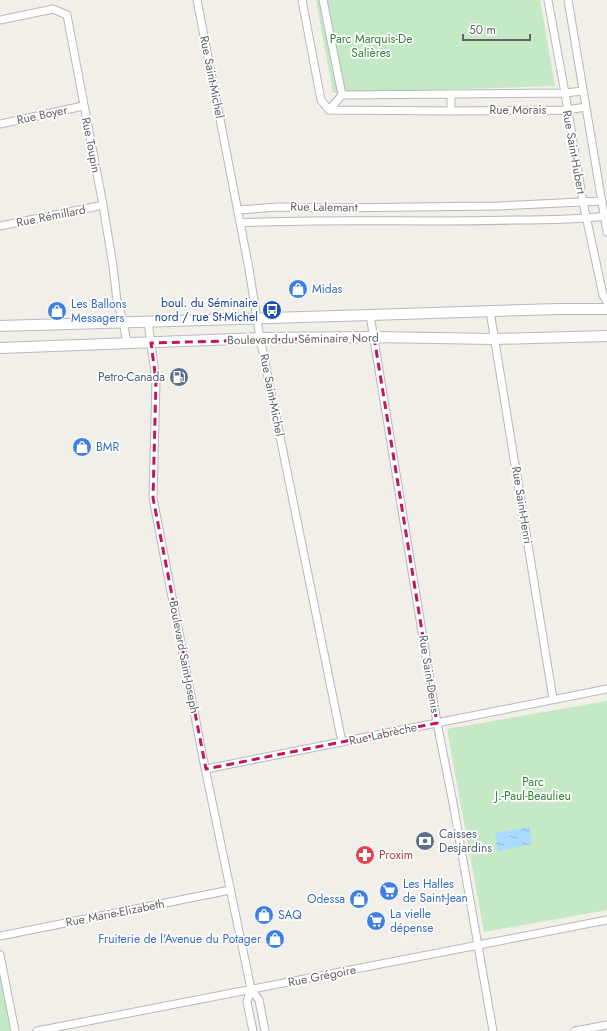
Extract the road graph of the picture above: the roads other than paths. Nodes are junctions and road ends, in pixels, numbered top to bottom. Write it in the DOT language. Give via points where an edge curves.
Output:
graph roads {
  1 [pos="197,0"];
  2 [pos="302,0"];
  3 [pos="323,0"];
  4 [pos="548,0"];
  5 [pos="568,0"];
  6 [pos="0,20"];
  7 [pos="583,91"];
  8 [pos="565,93"];
  9 [pos="451,94"];
  10 [pos="342,95"];
  11 [pos="83,106"];
  12 [pos="586,108"];
  13 [pos="328,110"];
  14 [pos="567,110"];
  15 [pos="451,111"];
  16 [pos="0,124"];
  17 [pos="602,201"];
  18 [pos="583,202"];
  19 [pos="103,205"];
  20 [pos="498,206"];
  21 [pos="410,207"];
  22 [pos="238,210"];
  23 [pos="604,216"];
  24 [pos="587,218"];
  25 [pos="498,221"];
  26 [pos="410,222"];
  27 [pos="240,223"];
  28 [pos="0,226"];
  29 [pos="607,232"];
  30 [pos="607,302"];
  31 [pos="607,309"];
  32 [pos="490,311"];
  33 [pos="370,315"];
  34 [pos="258,319"];
  35 [pos="123,321"];
  36 [pos="148,322"];
  37 [pos="0,326"];
  38 [pos="607,336"];
  39 [pos="374,337"];
  40 [pos="260,338"];
  41 [pos="495,339"];
  42 [pos="127,343"];
  43 [pos="152,343"];
  44 [pos="0,348"];
  45 [pos="607,689"];
  46 [pos="553,699"];
  47 [pos="437,723"];
  48 [pos="342,742"];
  49 [pos="206,769"];
  50 [pos="230,890"];
  51 [pos="607,920"];
  52 [pos="0,936"];
  53 [pos="478,945"];
  54 [pos="0,955"];
  55 [pos="251,989"];
  56 [pos="607,1025"];
  57 [pos="15,1031"];
  58 [pos="37,1031"];
  59 [pos="253,1031"];
  60 [pos="265,1031"];
  61 [pos="493,1031"];
  62 [pos="575,1031"];
  1 -- 22 [label="street, Rue Saint-Michel"];
  2 -- 13 [label="street" via="321,100"];
  3 -- 10 [label="street"];
  4 -- 8 [label="street, Rue Saint-Hubert"];
  5 -- 7 [label="street, Rue Saint-Hubert"];
  6 -- 11 [label="street, Rue Toupin" via="53,9 66,15"];
  7 -- 8 [label="street, Rue Morais"];
  7 -- 12 [label="street, Rue Saint-Hubert"];
  8 -- 9 [label="street, Rue Morais"];
  8 -- 14 [label="street, Rue Saint-Hubert"];
  9 -- 10 [label="street, Rue Morais"];
  9 -- 15 [label="street"];
  10 -- 13 [label="street"];
  11 -- 16 [label="street, Rue Boyer"];
  11 -- 19 [label="street, Rue Toupin"];
  12 -- 14 [label="street, Rue Morais"];
  12 -- 17 [label="street, Rue Saint-Hubert"];
  13 -- 15 [label="street, Rue Morais"];
  14 -- 15 [label="street, Rue Morais"];
  14 -- 18 [label="street, Rue Saint-Hubert"];
  17 -- 18 [label="street, Rue Lalemant"];
  17 -- 23 [label="street, Rue Saint-Hubert"];
  18 -- 20 [label="street, Rue Lalemant"];
  18 -- 24 [label="street, Rue Saint-Hubert"];
  19 -- 28 [label="street, Rue Rémillard"];
  19 -- 35 [label="street, Rue Toupin" via="117,301"];
  20 -- 21 [label="street, Rue Lalemant"];
  20 -- 25 [label="street"];
  21 -- 22 [label="street, Rue Lalemant" via="278,207"];
  21 -- 26 [label="street"];
  22 -- 27 [label="street, Rue Saint-Michel"];
  23 -- 24 [label="street, Rue Lalemant"];
  23 -- 29 [label="street, Rue Saint-Hubert"];
  24 -- 25 [label="street, Rue Lalemant"];
  24 -- 30 [label="street, Rue Saint-Hubert" via="603,295"];
  25 -- 26 [label="street, Rue Lalemant"];
  26 -- 27 [label="street, Rue Lalemant"];
  27 -- 34 [label="street, Rue Saint-Michel"];
  31 -- 32 [label="main road, Boulevard du Séminaire Nord"];
  32 -- 33 [label="main road, Boulevard du Séminaire Nord"];
  32 -- 41 [label="street, Rue Saint-Henri"];
  33 -- 34 [label="main road, Boulevard du Séminaire Nord"];
  33 -- 39 [label="street, Rue Saint-Denis"];
  34 -- 36 [label="main road, Boulevard du Séminaire Nord"];
  34 -- 40 [label="street, Rue Saint-Michel"];
  35 -- 36 [label="main road, Boulevard du Séminaire Nord"];
  35 -- 37 [label="main road, Boulevard du Séminaire Nord"];
  35 -- 42 [label="street, Rue Toupin"];
  36 -- 43 [label="street, Boulevard Saint-Joseph"];
  38 -- 41 [label="main road, Boulevard du Séminaire Nord"];
  39 -- 40 [label="main road, Boulevard du Séminaire Nord"];
  39 -- 41 [label="main road, Boulevard du Séminaire Nord"];
  39 -- 47 [label="street, Rue Saint-Denis"];
  40 -- 43 [label="main road, Boulevard du Séminaire Nord"];
  40 -- 48 [label="street, Rue Saint-Michel"];
  41 -- 46 [label="street, Rue Saint-Henri"];
  42 -- 43 [label="main road, Boulevard du Séminaire Nord"];
  42 -- 44 [label="main road, Boulevard du Séminaire Nord"];
  43 -- 49 [label="street, Boulevard Saint-Joseph" via="156,380 153,498"];
  45 -- 46 [label="street, Rue Labrèche"];
  46 -- 47 [label="street, Rue Labrèche"];
  47 -- 48 [label="street, Rue Labrèche"];
  47 -- 53 [label="street, Rue Saint-Denis" via="454,803"];
  48 -- 49 [label="street, Rue Labrèche"];
  49 -- 50 [label="street, Boulevard Saint-Joseph"];
  50 -- 52 [label="street, Rue Marie-Elizabeth"];
  50 -- 55 [label="street, Boulevard Saint-Joseph"];
  51 -- 53 [label="street, Rue Grégoire"];
  53 -- 55 [label="street, Rue Grégoire"];
  53 -- 61 [label="street, Rue Saint-Denis"];
  54 -- 57 [label="street"];
  55 -- 58 [label="street, Rue Grégoire"];
  55 -- 59 [label="street, Boulevard Saint-Joseph" via="247,1002"];
  55 -- 60 [label="street, Boulevard Saint-Joseph" via="259,1000"];
  56 -- 62 [label="street"];
}
